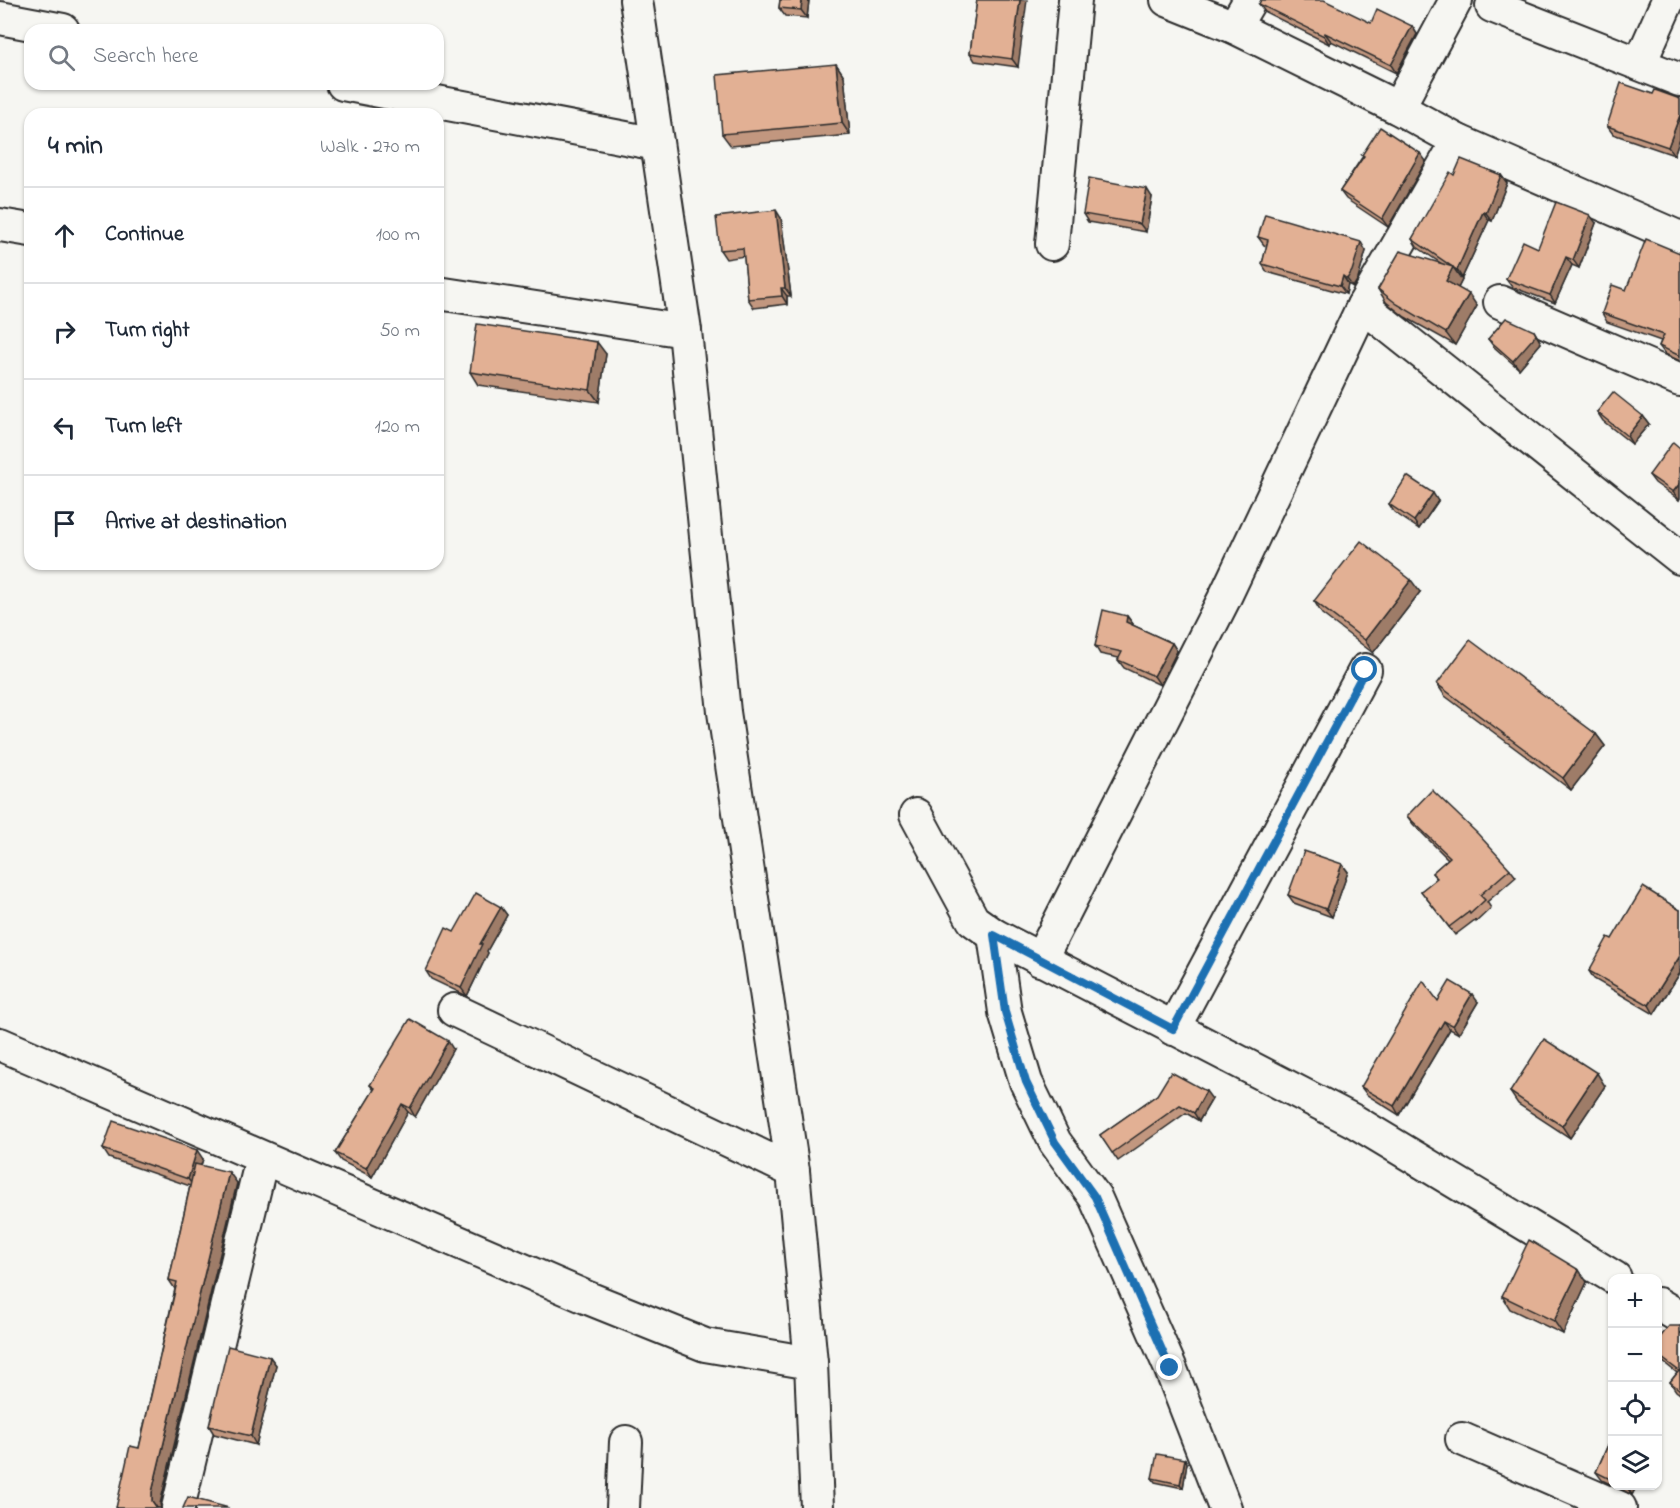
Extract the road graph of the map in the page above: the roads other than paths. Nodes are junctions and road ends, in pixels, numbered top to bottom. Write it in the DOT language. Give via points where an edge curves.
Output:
graph roads {
  1 [pos="636,0"];
  2 [pos="1075,0"];
  3 [pos="1167,0"];
  4 [pos="1250,0"];
  5 [pos="1456,0"];
  6 [pos="1668,0"];
  7 [pos="1492,6"];
  8 [pos="0,18"];
  9 [pos="32,24"];
  10 [pos="1234,27"];
  11 [pos="1640,63"];
  12 [pos="1680,80"];
  13 [pos="374,90"];
  14 [pos="1398,108"];
  15 [pos="1458,141"];
  16 [pos="657,144"];
  17 [pos="0,225"];
  18 [pos="24,229"];
  19 [pos="1680,238"];
  20 [pos="1052,244"];
  21 [pos="444,294"];
  22 [pos="1500,302"];
  23 [pos="1363,306"];
  24 [pos="685,331"];
  25 [pos="1680,380"];
  26 [pos="1680,558"];
  27 [pos="1365,670"];
  28 [pos="916,814"];
  29 [pos="994,935"];
  30 [pos="1040,960"];
  31 [pos="454,1010"];
  32 [pos="1173,1029"];
  33 [pos="0,1044"];
  34 [pos="262,1158"];
  35 [pos="793,1171"];
  36 [pos="1608,1274"];
  37 [pos="1662,1306"];
  38 [pos="1680,1317"];
  39 [pos="811,1363"];
  40 [pos="1462,1439"];
  41 [pos="626,1442"];
  42 [pos="178,1508"];
  43 [pos="623,1508"];
  44 [pos="817,1508"];
  45 [pos="1225,1508"];
  46 [pos="1620,1508"];
  1 -- 16 [label="street"];
  2 -- 20 [label="street"];
  3 -- 10 [label="street"];
  4 -- 10 [label="street"];
  5 -- 14 [label="street"];
  6 -- 11 [label="street"];
  7 -- 11 [label="street"];
  8 -- 9 [label="street"];
  10 -- 14 [label="street"];
  11 -- 12 [label="street"];
  13 -- 16 [label="street"];
  14 -- 15 [label="street"];
  15 -- 19 [label="street"];
  15 -- 23 [label="street"];
  16 -- 24 [label="street"];
  17 -- 18 [label="street"];
  21 -- 24 [label="street"];
  22 -- 25 [label="street"];
  23 -- 26 [label="street"];
  23 -- 30 [label="street" via="1224,599"];
  24 -- 35 [label="street" via="724,712"];
  27 -- 32 [label="street"];
  28 -- 29 [label="street" via="974,920"];
  29 -- 30 [label="street"];
  29 -- 45 [label="street" via="1005,1012 1026,1082 1055,1142 1095,1197 1170,1368"];
  30 -- 32 [label="street"];
  31 -- 35 [label="street"];
  32 -- 36 [label="street" via="1354,1121"];
  33 -- 34 [label="street"];
  34 -- 39 [label="street" via="705,1345"];
  34 -- 42 [label="street"];
  35 -- 39 [label="street"];
  37 -- 38 [label="street"];
  39 -- 44 [label="street"];
  40 -- 46 [label="street"];
  41 -- 43 [label="street"];
}
